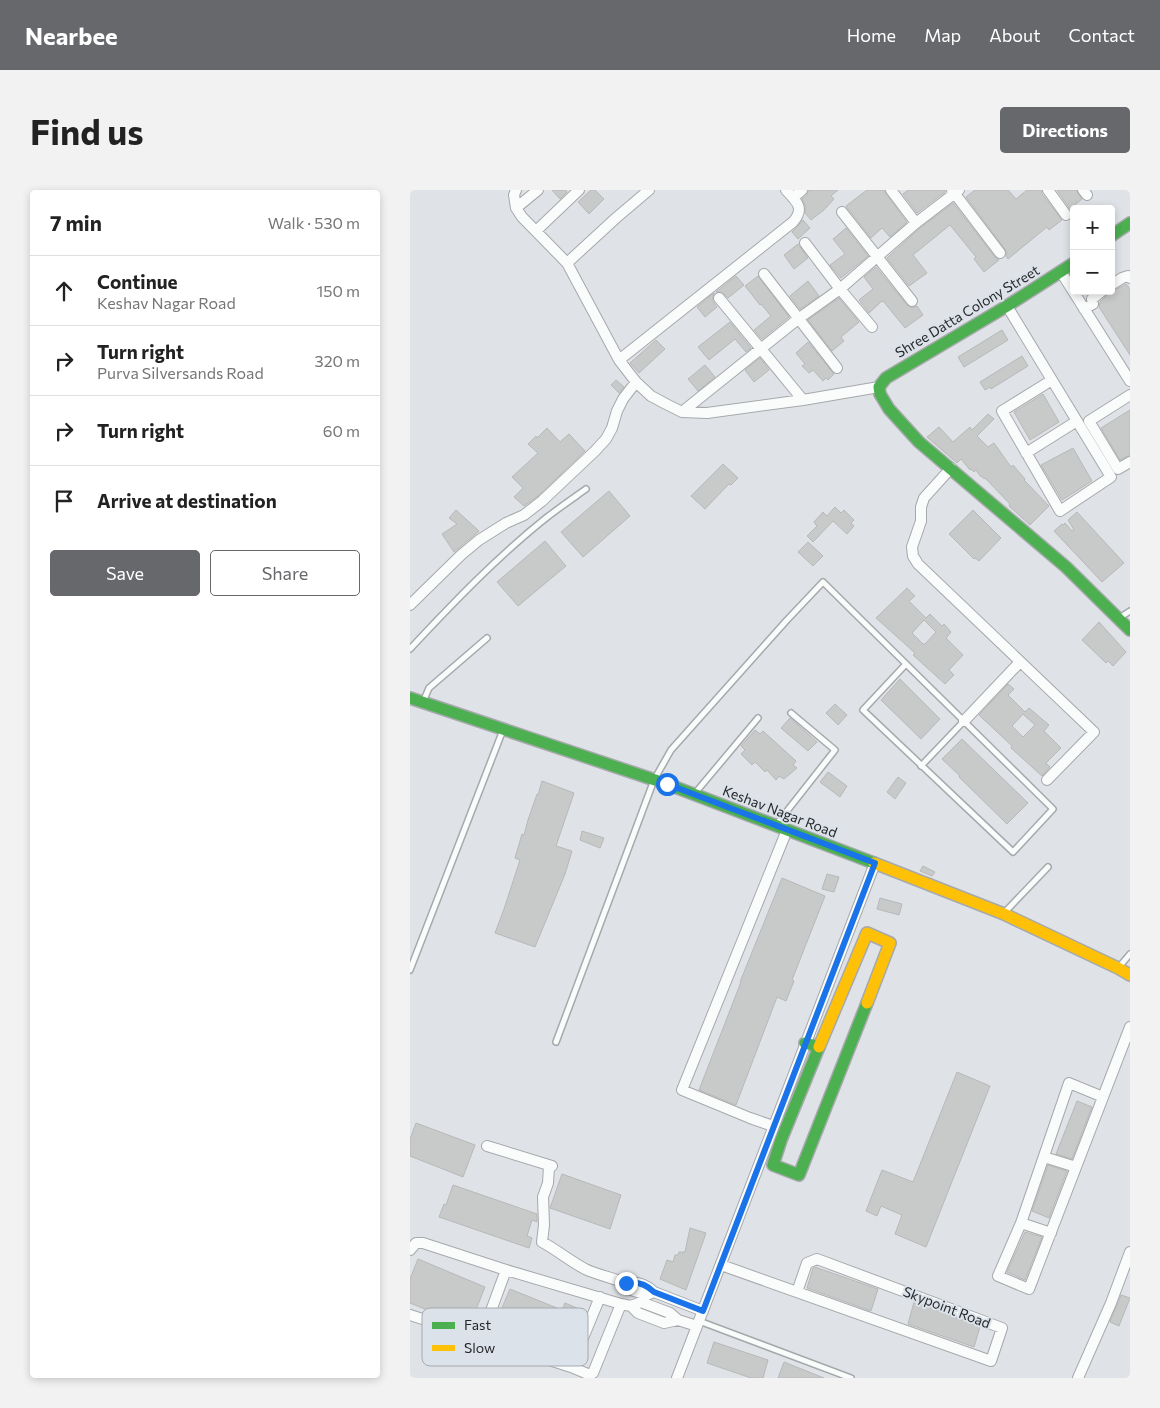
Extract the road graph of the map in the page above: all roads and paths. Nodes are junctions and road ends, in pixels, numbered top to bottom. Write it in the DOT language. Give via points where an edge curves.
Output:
graph roads {
  1 [pos="516,190"];
  2 [pos="538,190"];
  3 [pos="579,190"];
  4 [pos="649,190"];
  5 [pos="786,190"];
  6 [pos="802,190"];
  7 [pos="891,190"];
  8 [pos="1048,190"];
  9 [pos="955,191"];
  10 [pos="793,198"];
  11 [pos="516,208"];
  12 [pos="842,212"];
  13 [pos="1066,215"];
  14 [pos="1130,223"];
  15 [pos="916,224"];
  16 [pos="536,231"];
  17 [pos="1115,233"];
  18 [pos="805,243"];
  19 [pos="1000,253"];
  20 [pos="878,256"];
  21 [pos="567,263"];
  22 [pos="1070,266"];
  23 [pos="1061,272"];
  24 [pos="764,274"];
  25 [pos="1130,278"];
  26 [pos="1115,282"];
  27 [pos="840,289"];
  28 [pos="1097,295"];
  29 [pos="719,298"];
  30 [pos="912,301"];
  31 [pos="1007,306"];
  32 [pos="1084,309"];
  33 [pos="798,319"];
  34 [pos="872,327"];
  35 [pos="760,348"];
  36 [pos="620,360"];
  37 [pos="837,368"];
  38 [pos="1052,380"];
  39 [pos="1130,381"];
  40 [pos="636,382"];
  41 [pos="879,386"];
  42 [pos="1130,395"];
  43 [pos="803,400"];
  44 [pos="682,412"];
  45 [pos="1077,421"];
  46 [pos="1026,454"];
  47 [pos="1130,462"];
  48 [pos="951,468"];
  49 [pos="586,489"];
  50 [pos="410,605"];
  51 [pos="1130,611"];
  52 [pos="1118,619"];
  53 [pos="1130,630"];
  54 [pos="487,638"];
  55 [pos="410,649"];
  56 [pos="1020,662"];
  57 [pos="906,664"];
  58 [pos="410,698"];
  59 [pos="423,703"];
  60 [pos="791,713"];
  61 [pos="758,718"];
  62 [pos="964,721"];
  63 [pos="503,730"];
  64 [pos="921,766"];
  65 [pos="654,780"];
  66 [pos="1047,780"];
  67 [pos="694,795"];
  68 [pos="776,825"];
  69 [pos="787,830"];
  70 [pos="875,863"];
  71 [pos="1048,867"];
  72 [pos="1004,914"];
  73 [pos="1130,954"];
  74 [pos="1118,968"];
  75 [pos="410,970"];
  76 [pos="1130,975"];
  77 [pos="1130,1027"];
  78 [pos="556,1042"];
  79 [pos="805,1042"];
  80 [pos="819,1048"];
  81 [pos="1103,1097"];
  82 [pos="773,1126"];
  83 [pos="487,1146"];
  84 [pos="1044,1158"];
  85 [pos="1076,1167"];
  86 [pos="1021,1223"];
  87 [pos="1051,1233"];
  88 [pos="410,1250"];
  89 [pos="1130,1252"];
  90 [pos="721,1265"];
  91 [pos="506,1270"];
  92 [pos="797,1292"];
  93 [pos="600,1298"];
  94 [pos="626,1305"];
  95 [pos="491,1308"];
  96 [pos="410,1315"];
  97 [pos="422,1319"];
  98 [pos="700,1319"];
  99 [pos="588,1327"];
  100 [pos="568,1366"];
  101 [pos="571,1367"];
  102 [pos="677,1378"];
  103 [pos="851,1378"];
  104 [pos="1078,1378"];
  1 -- 11 [label="street"];
  2 -- 11 [label="street"];
  3 -- 16 [label="street"];
  4 -- 21 [label="street"];
  5 -- 10 [label="street"];
  6 -- 10 [label="street"];
  7 -- 15 [label="street"];
  8 -- 13 [label="street"];
  9 -- 15 [label="street"];
  9 -- 19 [label="street"];
  10 -- 36 [label="street" via="799,214 793,222"];
  11 -- 16 [label="street"];
  12 -- 20 [label="street"];
  14 -- 17 [label="street"];
  15 -- 20 [label="street"];
  16 -- 21 [label="street"];
  18 -- 27 [label="street"];
  20 -- 27 [label="street"];
  20 -- 30 [label="street"];
  21 -- 36 [label="street"];
  22 -- 23 [label="street, Shree Datta Colony Street"];
  23 -- 31 [label="street, Shree Datta Colony Street"];
  23 -- 32 [label="street"];
  24 -- 33 [label="street"];
  25 -- 26 [label="street"];
  27 -- 33 [label="street"];
  27 -- 34 [label="street"];
  28 -- 32 [label="street" via="1092,299 1093,304"];
  29 -- 35 [label="street"];
  31 -- 38 [label="street"];
  31 -- 41 [label="street, Shree Datta Colony Street" via="886,378"];
  32 -- 39 [label="street"];
  33 -- 35 [label="street"];
  33 -- 37 [label="street"];
  35 -- 43 [label="street"];
  35 -- 44 [label="street"];
  36 -- 40 [label="street"];
  38 -- 45 [label="street"];
  38 -- 46 [label="street" via="1002,411"];
  40 -- 44 [label="street" via="651,396"];
  40 -- 50 [label="street" via="623,399 606,439 595,451 524,515 479,540"];
  41 -- 43 [label="street"];
  41 -- 48 [label="street" via="879,394 900,423"];
  42 -- 47 [label="street" via="1089,421 1118,469"];
  43 -- 44 [label="street" via="707,414"];
  45 -- 46 [label="street"];
  45 -- 46 [label="street" via="1111,477 1063,510 1060,511"];
  48 -- 52 [label="street" via="1066,567"];
  48 -- 56 [label="street" via="924,498 912,556"];
  49 -- 55 [label="lane" via="498,560"];
  51 -- 52 [label="lane"];
  52 -- 53 [label="street"];
  54 -- 59 [label="lane" via="429,688"];
  56 -- 62 [label="street"];
  56 -- 66 [label="street" via="1094,732"];
  57 -- 62 [label="lane"];
  57 -- 64 [label="lane" via="863,710"];
  57 -- 65 [label="lane" via="823,582 671,750"];
  58 -- 59 [label="street, Keshav Nagar Road"];
  59 -- 63 [label="street, Keshav Nagar Road"];
  60 -- 68 [label="lane" via="835,750"];
  61 -- 67 [label="lane"];
  62 -- 64 [label="lane"];
  62 -- 64 [label="lane" via="1053,809 1013,852"];
  63 -- 65 [label="street, Keshav Nagar Road"];
  63 -- 75 [label="lane"];
  65 -- 67 [label="street, Keshav Nagar Road"];
  65 -- 78 [label="lane"];
  67 -- 68 [label="street, Keshav Nagar Road"];
  68 -- 69 [label="street, Keshav Nagar Road"];
  69 -- 70 [label="street, Keshav Nagar Road"];
  69 -- 82 [label="street" via="682,1090"];
  70 -- 72 [label="street, Keshav Nagar Road"];
  70 -- 79 [label="street"];
  71 -- 72 [label="lane"];
  72 -- 74 [label="street, Keshav Nagar Road"];
  73 -- 74 [label="lane"];
  74 -- 76 [label="street, Keshav Nagar Road"];
  77 -- 81 [label="street"];
  79 -- 80 [label="street"];
  79 -- 82 [label="street"];
  80 -- 80 [label="street" via="772,1165 799,1175 890,942 867,934"];
  81 -- 84 [label="street" via="1069,1084"];
  81 -- 85 [label="street"];
  82 -- 90 [label="street"];
  83 -- 98 [label="street" via="552,1166 549,1167 543,1197 542,1242 587,1270 626,1283 631,1290 647,1295 654,1292"];
  84 -- 85 [label="street"];
  84 -- 86 [label="street"];
  85 -- 87 [label="street"];
  86 -- 87 [label="street"];
  86 -- 87 [label="street" via="998,1276 1029,1289"];
  88 -- 91 [label="street" via="423,1243"];
  89 -- 104 [label="street"];
  90 -- 92 [label="street, Skypoint Road"];
  90 -- 98 [label="street"];
  91 -- 93 [label="street"];
  91 -- 95 [label="street"];
  92 -- 92 [label="street, Skypoint Road" via="991,1361 1002,1328 817,1258 807,1263"];
  93 -- 94 [label="street"];
  93 -- 99 [label="street"];
  94 -- 98 [label="street" via="641,1302 670,1313 678,1320"];
  94 -- 101 [label="street" via="593,1373"];
  96 -- 97 [label="street"];
  98 -- 102 [label="street"];
  98 -- 103 [label="lane"];
  100 -- 101 [label="street"];
}
